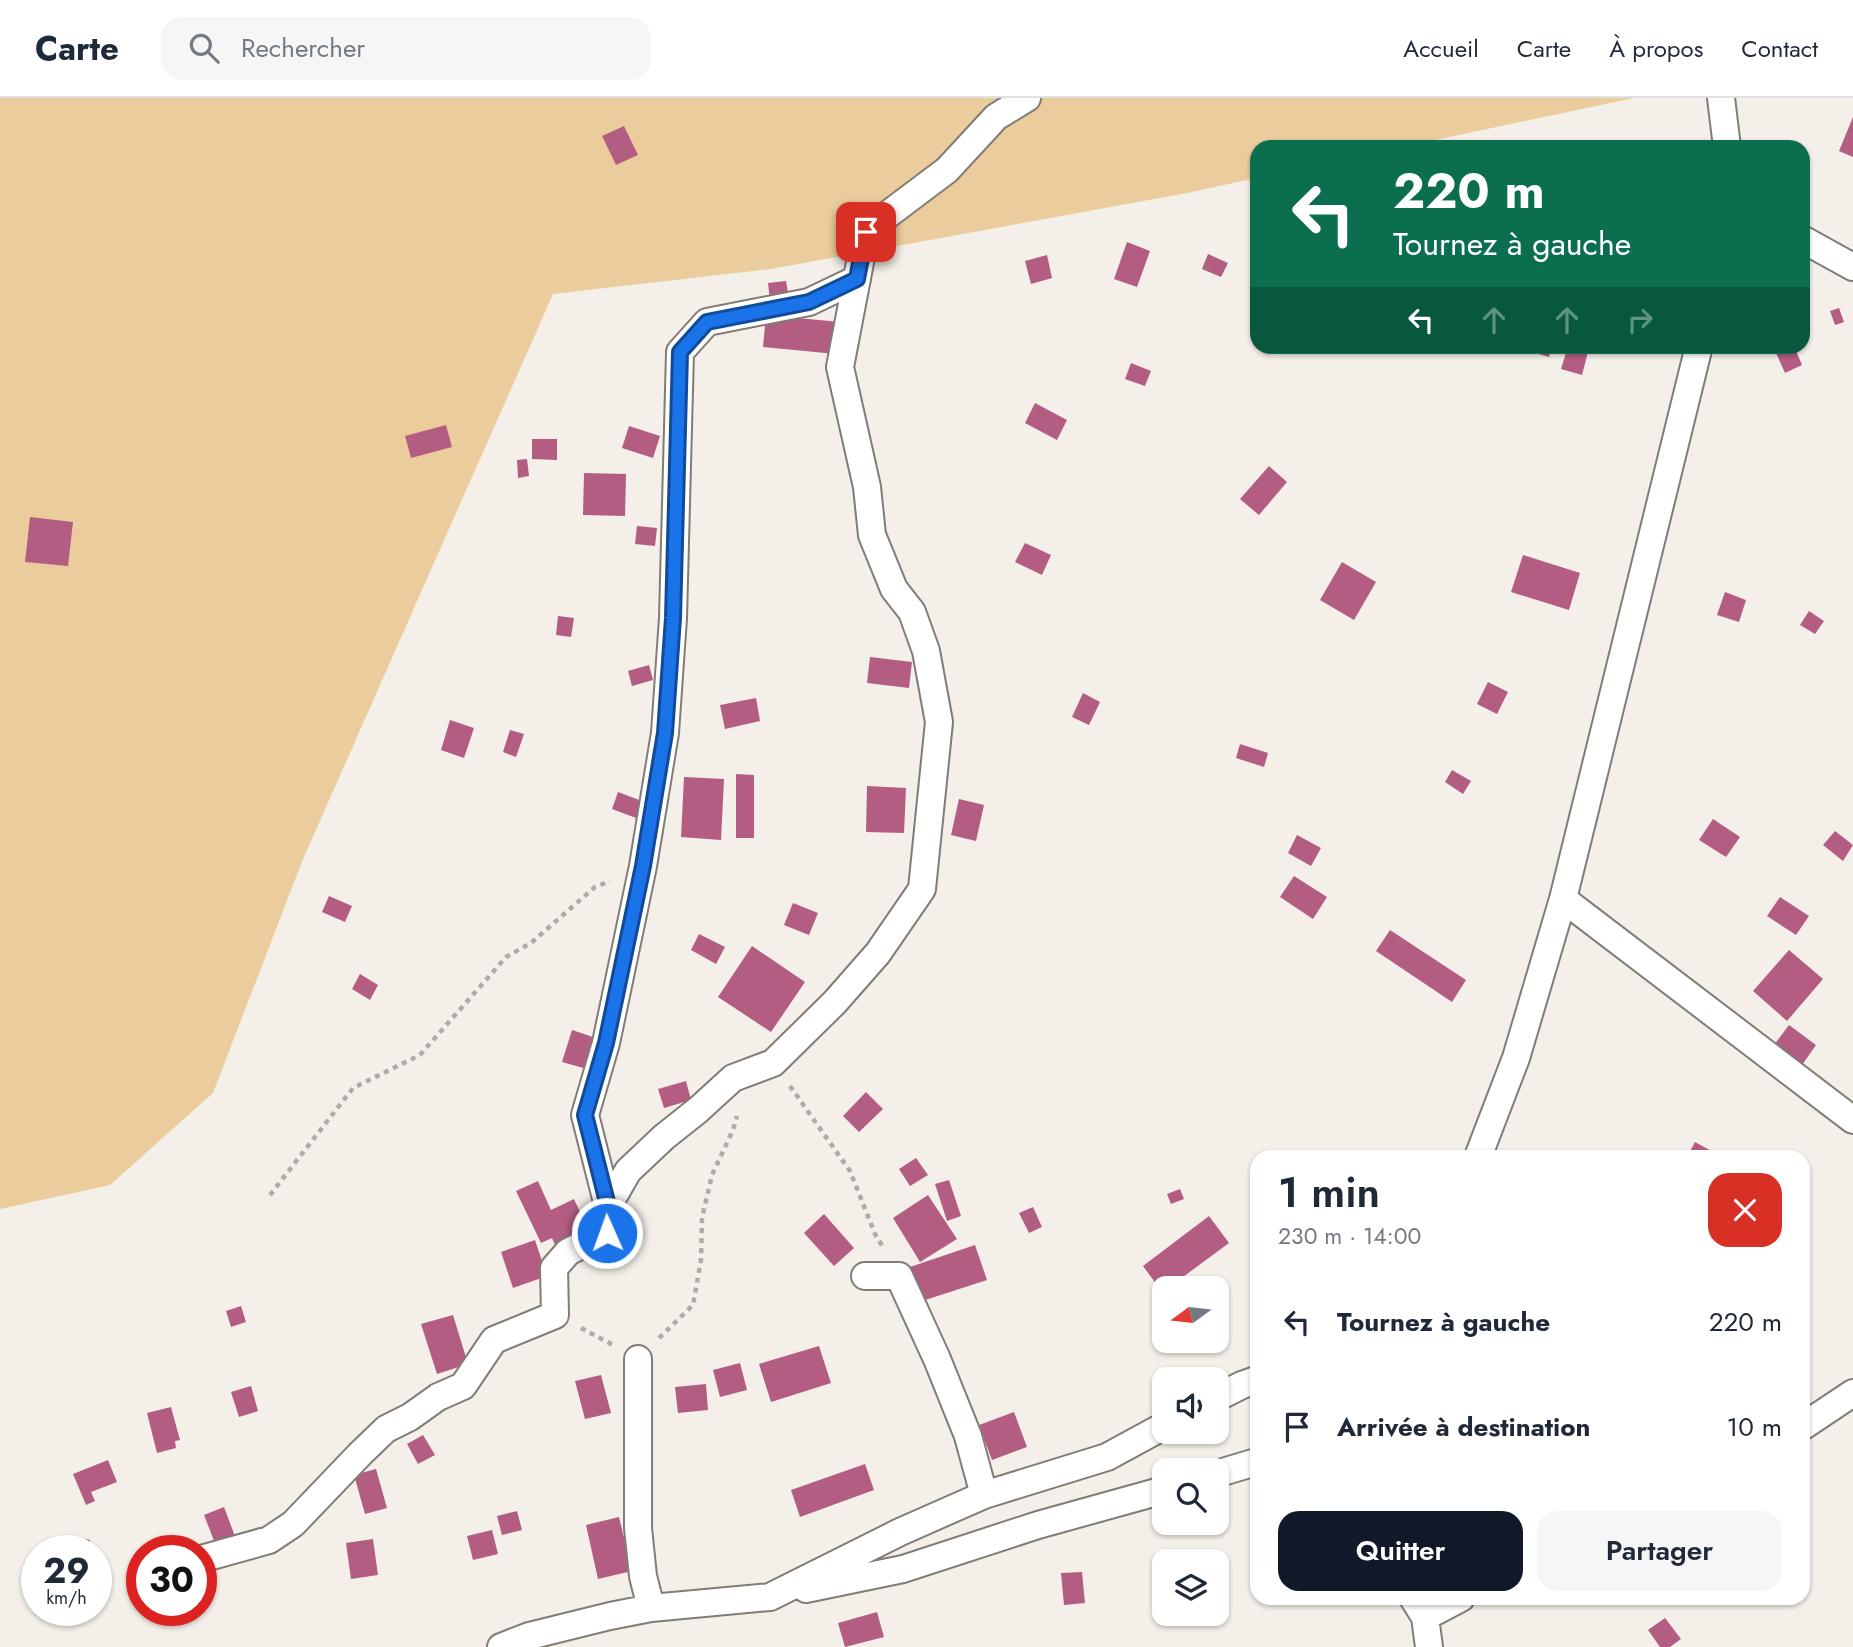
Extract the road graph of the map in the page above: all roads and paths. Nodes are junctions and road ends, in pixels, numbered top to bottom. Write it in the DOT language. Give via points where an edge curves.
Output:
graph roads {
  1 [pos="1027,98"];
  2 [pos="1721,98"];
  3 [pos="1726,140"];
  4 [pos="1810,243"];
  5 [pos="1853,267"];
  6 [pos="857,279"];
  7 [pos="1697,354"];
  8 [pos="643,866"];
  9 [pos="1563,899"];
  10 [pos="762,1067"];
  11 [pos="1853,1120"];
  12 [pos="1481,1150"];
  13 [pos="270,1195"];
  14 [pos="608,1206"];
  15 [pos="865,1276"];
  16 [pos="899,1276"];
  17 [pos="555,1315"];
  18 [pos="638,1359"];
  19 [pos="1250,1382"];
  20 [pos="1229,1392"];
  21 [pos="1853,1393"];
  22 [pos="1810,1422"];
  23 [pos="1152,1433"];
  24 [pos="1250,1464"];
  25 [pos="1229,1470"];
  26 [pos="1152,1493"];
  27 [pos="984,1495"];
  28 [pos="217,1555"];
  29 [pos="770,1597"];
  30 [pos="1419,1607"];
  31 [pos="652,1608"];
  32 [pos="501,1647"];
  33 [pos="1430,1647"];
  1 -- 6 [label="street" via="996,117 947,170 866,232"];
  2 -- 3 [label="street"];
  4 -- 5 [label="street"];
  6 -- 8 [label="street" via="809,302 707,322 680,352 665,733"];
  6 -- 10 [label="street" via="840,367 867,487 872,534 894,589 912,612 926,652 939,722 922,889 878,953 835,1002"];
  7 -- 9 [label="street"];
  8 -- 13 [label="path" via="596,887 531,943 506,957 421,1055 354,1087"];
  8 -- 14 [label="street" via="606,1043 585,1115"];
  9 -- 11 [label="street"];
  9 -- 12 [label="street" via="1516,1058"];
  10 -- 14 [label="street" via="733,1078 655,1145 628,1171"];
  10 -- 16 [label="path" via="850,1171 875,1234"];
  10 -- 18 [label="path" via="712,1175 702,1218 693,1305"];
  14 -- 17 [label="street" via="607,1233 568,1252 554,1268"];
  15 -- 16 [label="street"];
  16 -- 27 [label="street" via="968,1436"];
  17 -- 18 [label="path"];
  17 -- 28 [label="street" via="494,1340 463,1386 386,1429 293,1524 269,1540"];
  18 -- 31 [label="street" via="638,1528"];
  19 -- 20 [label="street"];
  21 -- 22 [label="street"];
  23 -- 27 [label="street" via="1107,1457"];
  24 -- 25 [label="street"];
  26 -- 29 [label="street" via="903,1569"];
  27 -- 29 [label="street"];
  29 -- 31 [label="street"];
  30 -- 33 [label="street"];
  31 -- 32 [label="street"];
}
